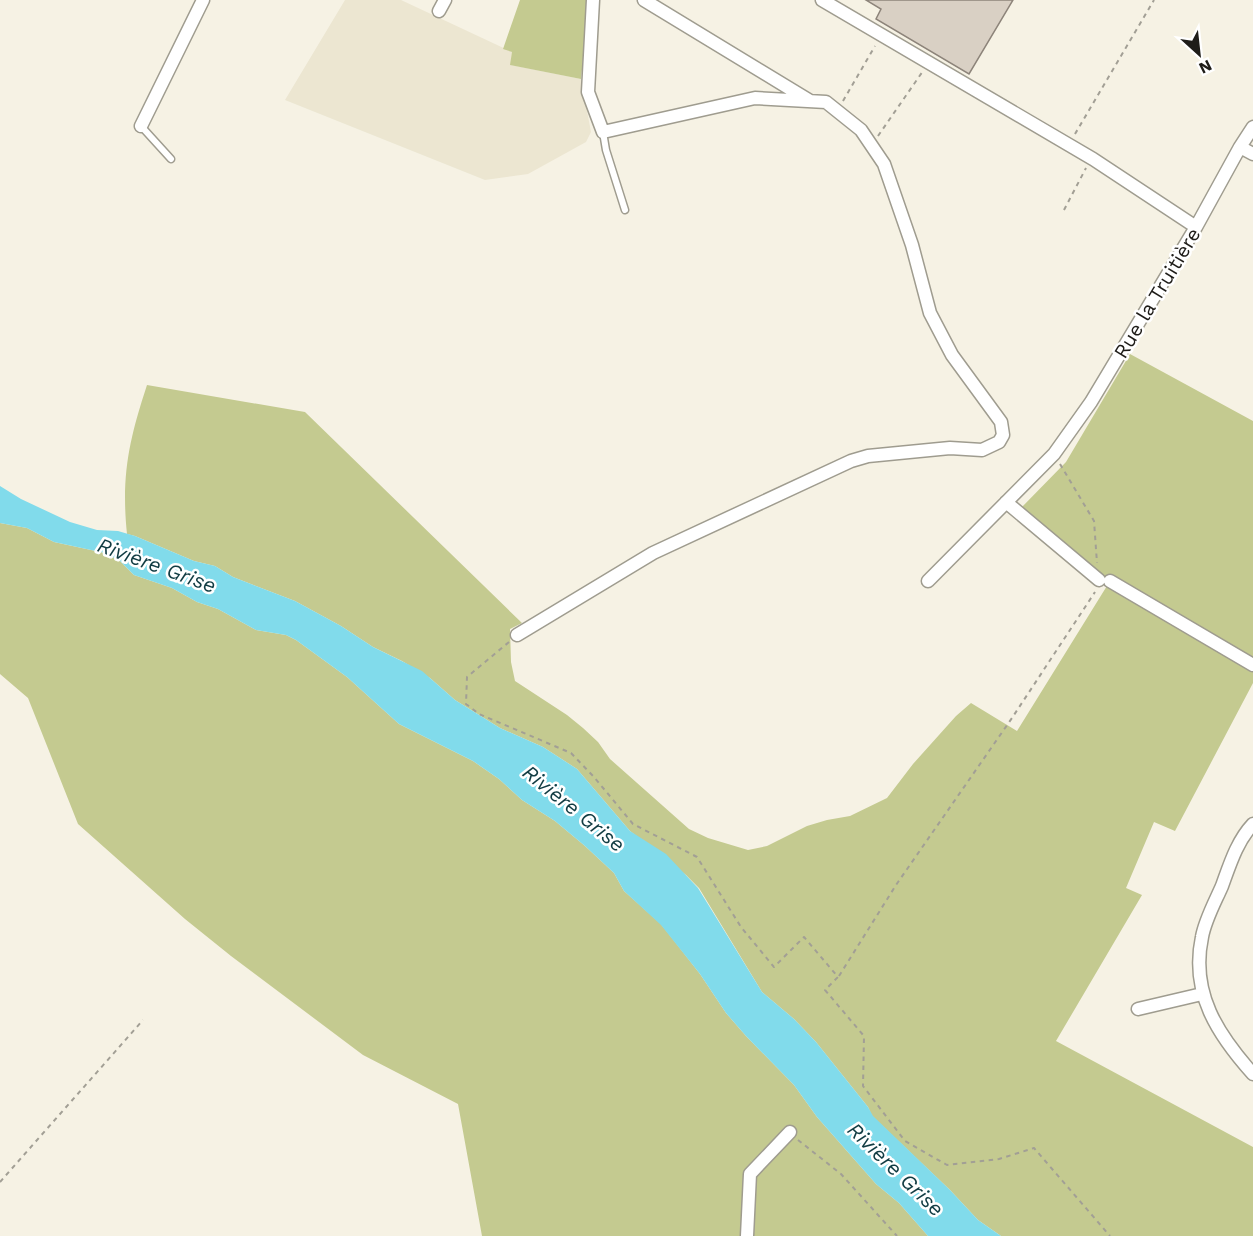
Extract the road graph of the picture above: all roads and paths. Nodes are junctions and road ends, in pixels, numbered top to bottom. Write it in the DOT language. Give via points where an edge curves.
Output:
graph roads {
  1 [pos="203,0"];
  2 [pos="593,0"];
  3 [pos="644,0"];
  4 [pos="822,0"];
  5 [pos="1155,0"];
  6 [pos="882,35"];
  7 [pos="929,63"];
  8 [pos="811,101"];
  9 [pos="837,111"];
  10 [pos="141,126"];
  11 [pos="1253,127"];
  12 [pos="603,132"];
  13 [pos="872,145"];
  14 [pos="1069,145"];
  15 [pos="1240,147"];
  16 [pos="1253,154"];
  17 [pos="171,159"];
  18 [pos="1084,171"];
  19 [pos="625,210"];
  20 [pos="1064,210"];
  21 [pos="1196,227"];
  22 [pos="1054,454"];
  23 [pos="1006,502"];
  24 [pos="927,581"];
  25 [pos="1105,581"];
  26 [pos="517,635"];
  27 [pos="1253,665"];
  28 [pos="1253,824"];
  29 [pos="838,977"];
  30 [pos="1202,994"];
  31 [pos="1138,1009"];
  32 [pos="143,1020"];
  33 [pos="1253,1074"];
  34 [pos="790,1132"];
  35 [pos="0,1182"];
  36 [pos="747,1236"];
  37 [pos="897,1236"];
  38 [pos="1110,1236"];
  1 -- 10 [label="street"];
  2 -- 12 [label="street" via="588,93"];
  3 -- 8 [label="street"];
  4 -- 6 [label="street"];
  5 -- 14 [label="path"];
  6 -- 7 [label="street"];
  6 -- 9 [label="path"];
  7 -- 13 [label="path"];
  7 -- 14 [label="street"];
  8 -- 9 [label="street" via="826,102"];
  8 -- 12 [label="street" via="755,98"];
  9 -- 13 [label="street" via="861,130"];
  10 -- 17 [label="lane"];
  11 -- 15 [label="street, Rue la Truitière"];
  12 -- 19 [label="lane"];
  13 -- 26 [label="street" via="884,164 930,312 952,355 1001,422 1003,435 999,442 982,450 950,448 850,461 653,553"];
  14 -- 21 [label="street"];
  15 -- 16 [label="street"];
  15 -- 21 [label="street, Rue la Truitière"];
  18 -- 20 [label="path"];
  21 -- 22 [label="street, Rue la Truitière" via="1091,402"];
  22 -- 23 [label="street, Rue la Truitière"];
  22 -- 25 [label="path" via="1094,520"];
  23 -- 24 [label="street, Rue la Truitière"];
  23 -- 25 [label="street"];
  25 -- 27 [label="street"];
  25 -- 29 [label="path" via="896,885"];
  26 -- 29 [label="path" via="467,677 466,704 479,714 571,753 633,824 697,857 741,927 774,967 804,937"];
  28 -- 30 [label="street" via="1237,847 1202,936"];
  29 -- 38 [label="path" via="825,990 864,1036 863,1086 905,1141 947,1166 999,1159 1034,1148"];
  30 -- 31 [label="street"];
  30 -- 33 [label="street" via="1213,1021"];
  32 -- 35 [label="path"];
  34 -- 36 [label="street" via="750,1174"];
  34 -- 37 [label="path" via="841,1174"];
}
